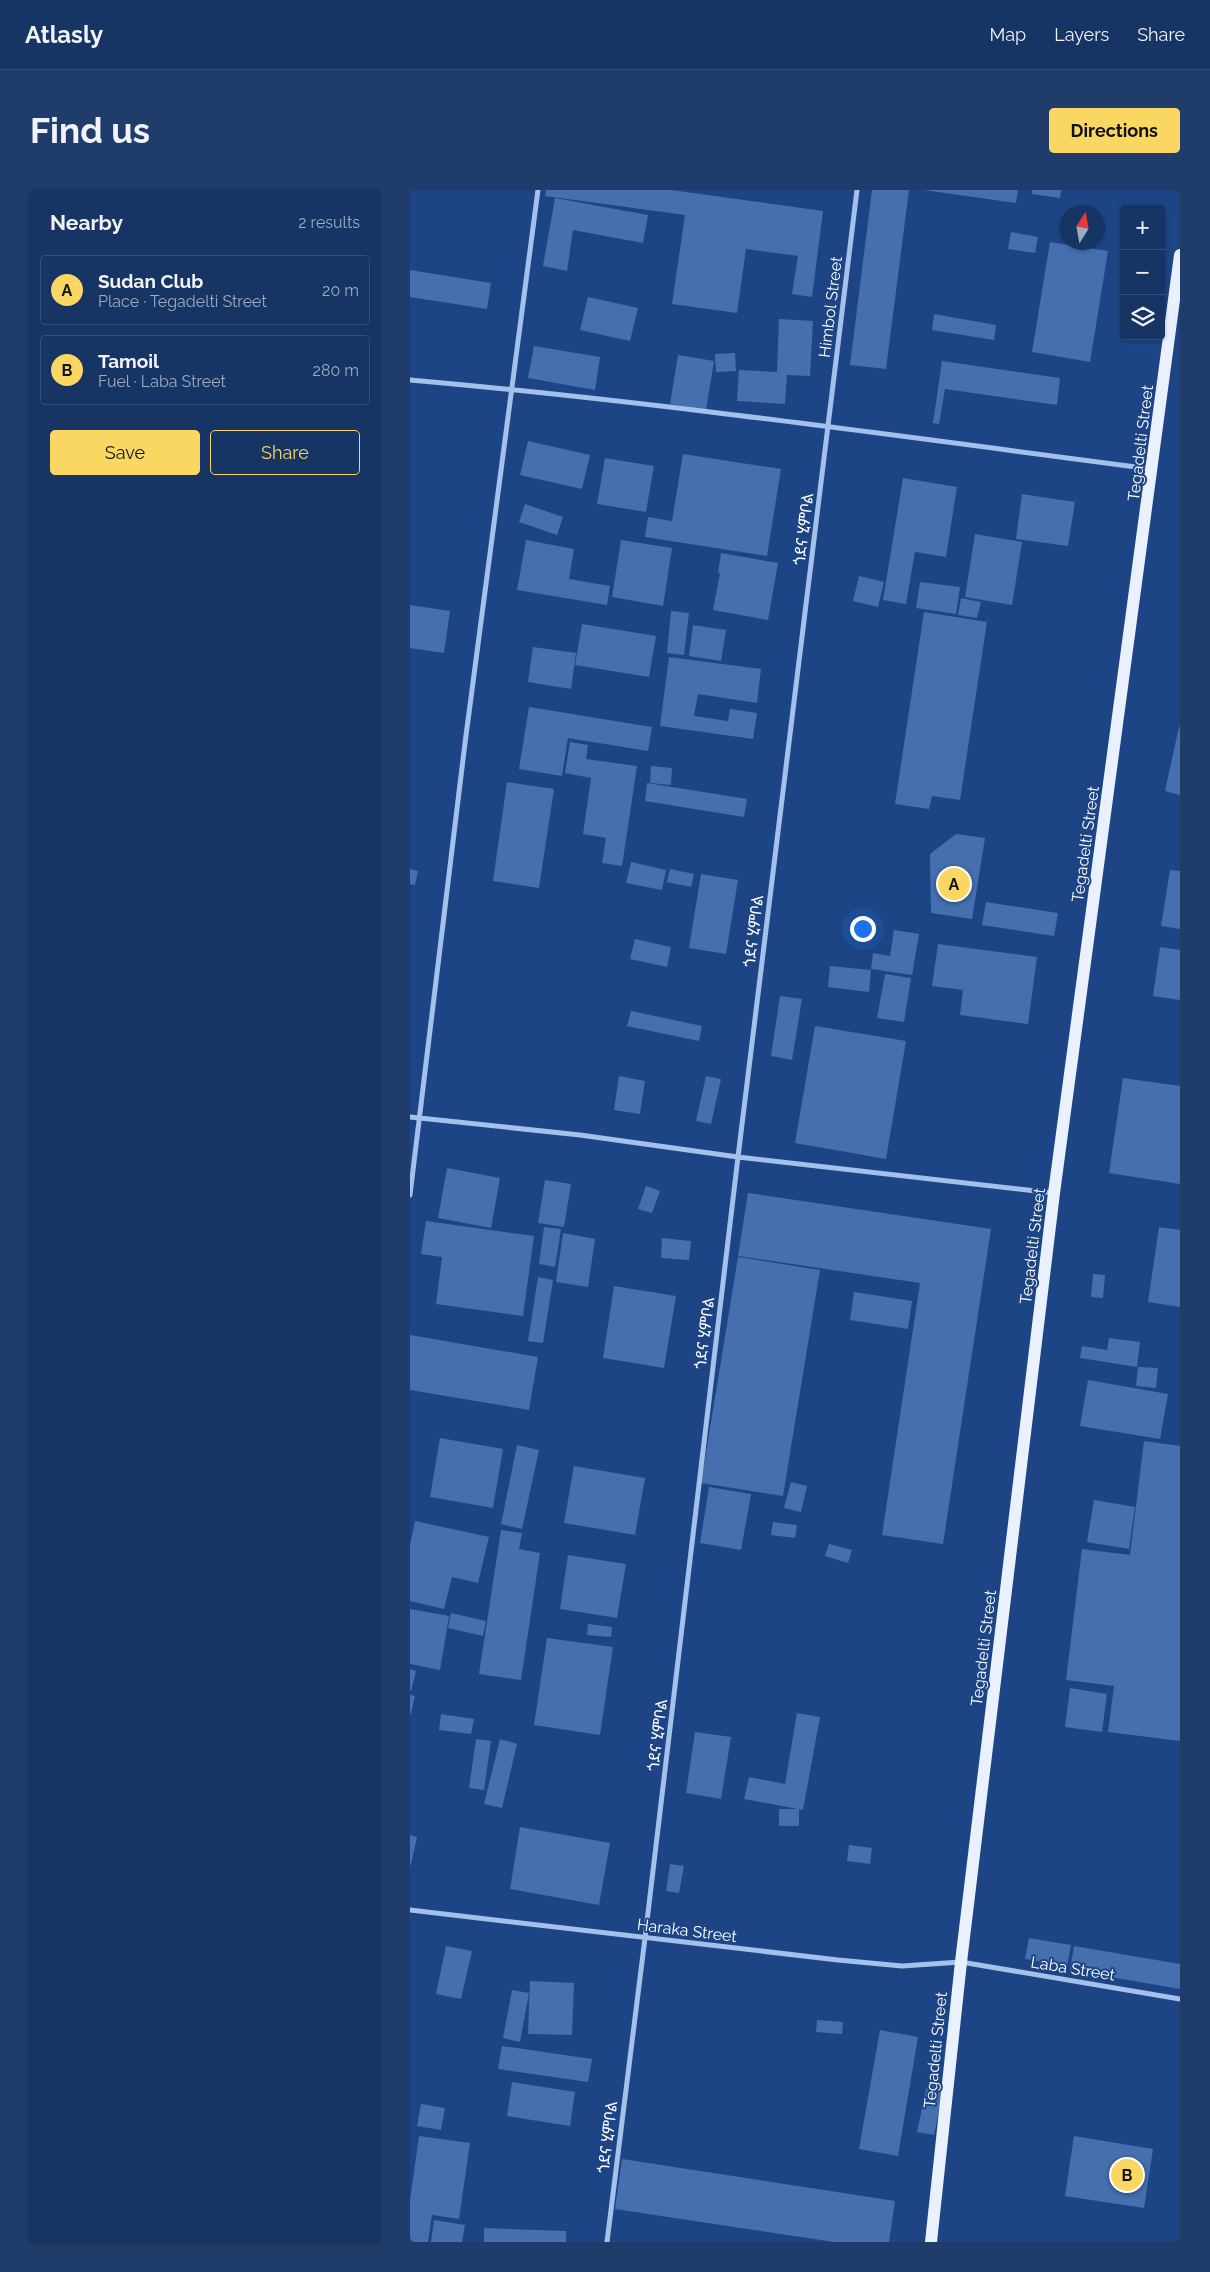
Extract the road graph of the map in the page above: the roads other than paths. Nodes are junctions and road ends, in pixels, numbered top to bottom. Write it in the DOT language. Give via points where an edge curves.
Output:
graph roads {
  1 [pos="538,190"];
  2 [pos="857,190"];
  3 [pos="1180,255"];
  4 [pos="410,380"];
  5 [pos="512,389"];
  6 [pos="828,427"];
  7 [pos="1153,469"];
  8 [pos="410,1117"];
  9 [pos="418,1118"];
  10 [pos="738,1157"];
  11 [pos="1054,1193"];
  12 [pos="410,1195"];
  13 [pos="410,1910"];
  14 [pos="645,1938"];
  15 [pos="961,1962"];
  16 [pos="1180,1999"];
  17 [pos="607,2242"];
  18 [pos="931,2242"];
  1 -- 5 [label="street"];
  2 -- 6 [label="street, Himbol Street"];
  3 -- 7 [label="main road, Tegadelti Street"];
  4 -- 5 [label="street"];
  5 -- 6 [label="street"];
  5 -- 9 [label="street"];
  6 -- 7 [label="street"];
  6 -- 10 [label="street, ጎደና ሂምቦል"];
  7 -- 11 [label="main road, Tegadelti Street"];
  8 -- 9 [label="street"];
  9 -- 10 [label="street" via="580,1135"];
  9 -- 12 [label="street"];
  10 -- 11 [label="street"];
  10 -- 14 [label="street, ጎደና ሂምቦል"];
  11 -- 15 [label="main road, Tegadelti Street"];
  13 -- 14 [label="street, Haraka Street"];
  14 -- 15 [label="street, Haraka Street" via="902,1966"];
  14 -- 17 [label="street, ጎደና ሂምቦል"];
  15 -- 16 [label="street, Laba Street"];
  15 -- 18 [label="main road, Tegadelti Street"];
}
